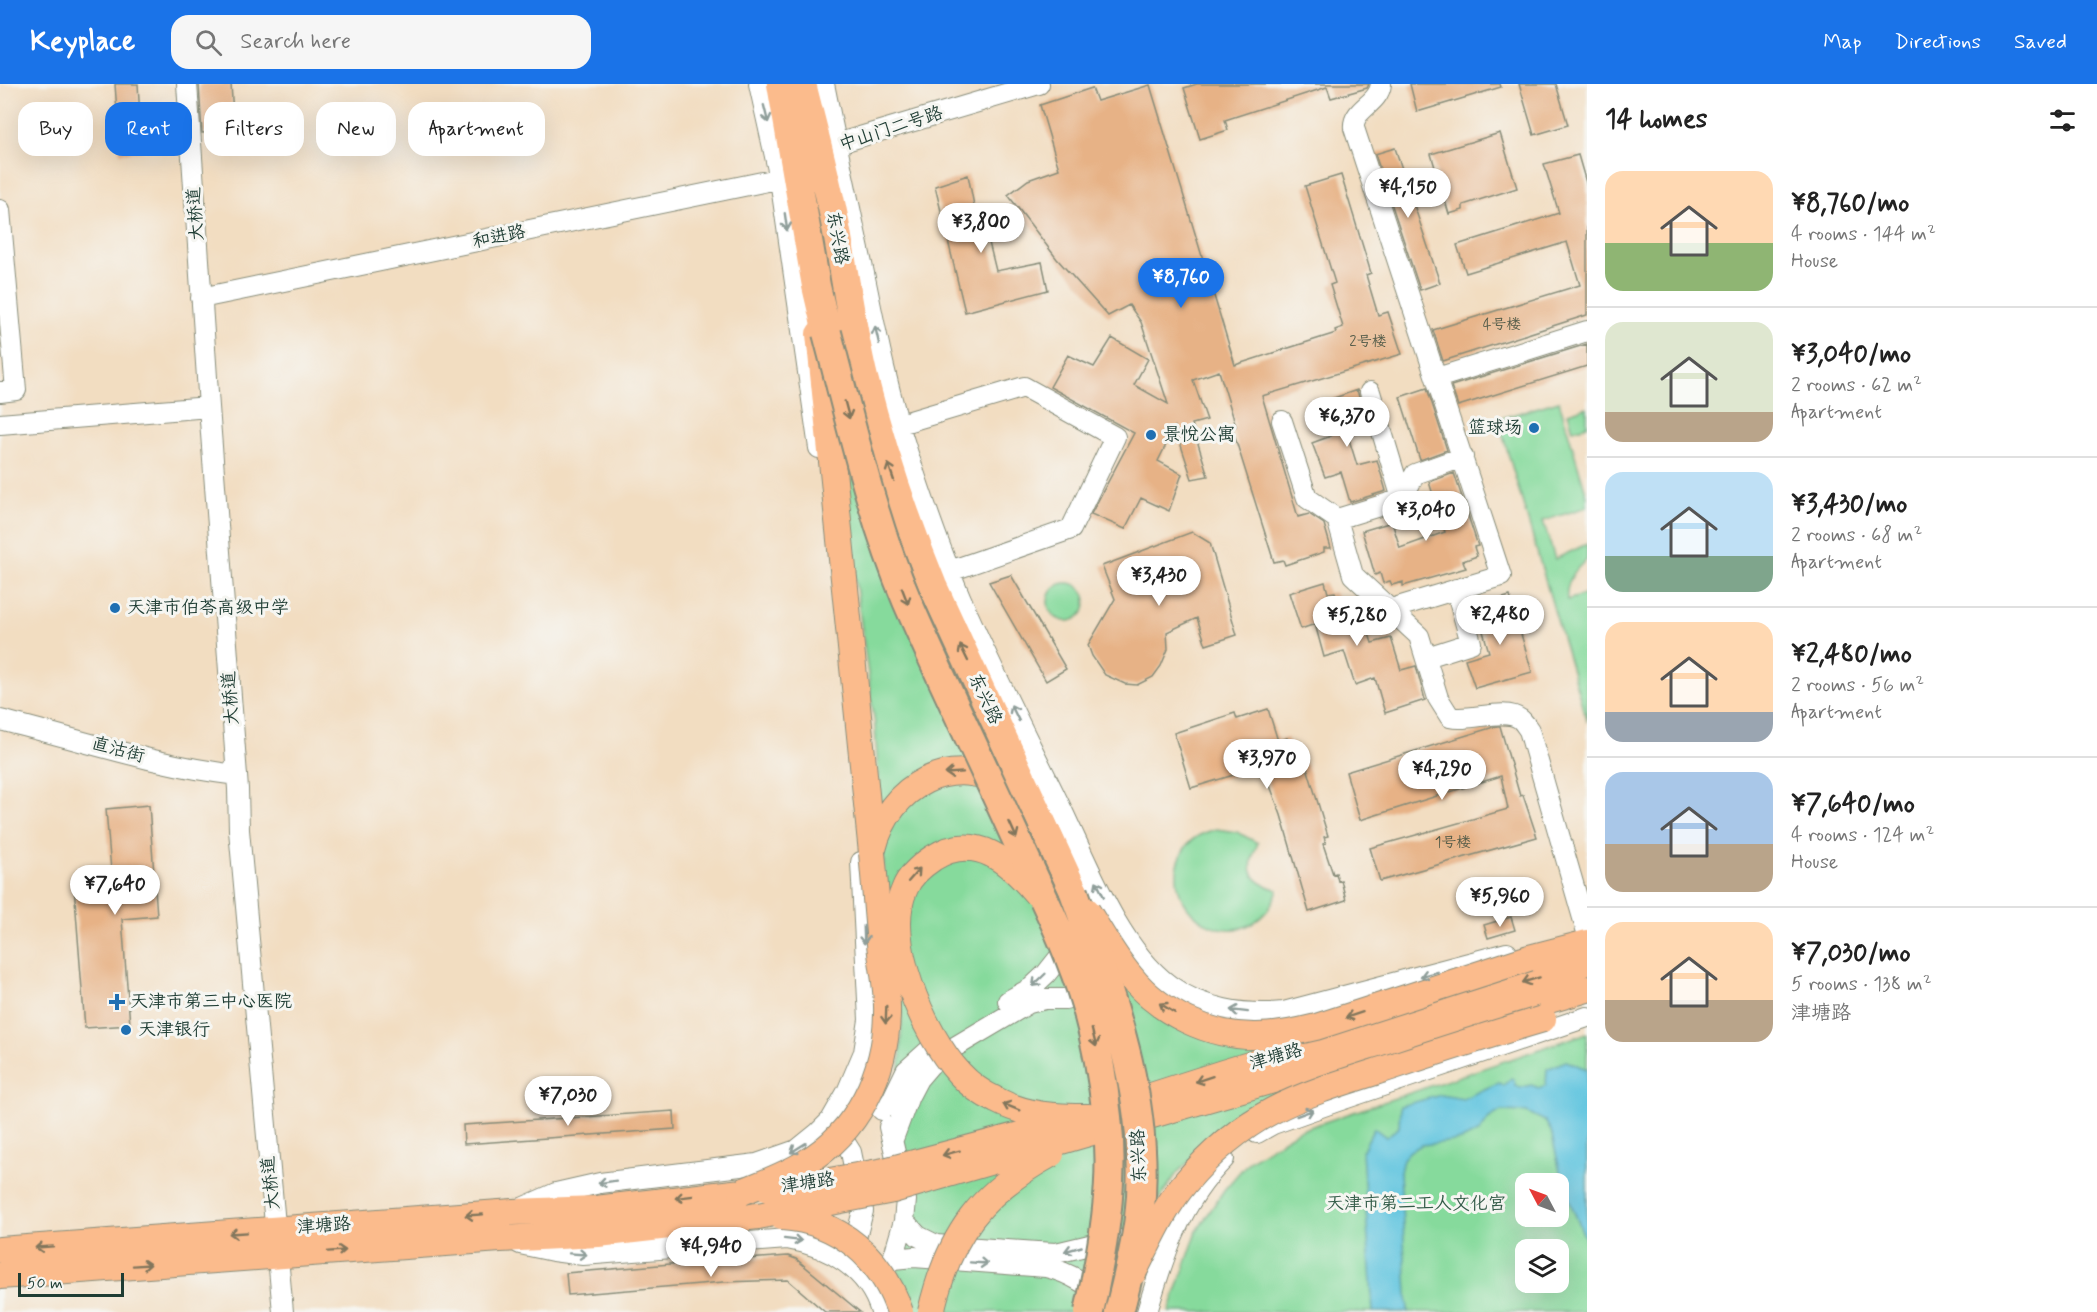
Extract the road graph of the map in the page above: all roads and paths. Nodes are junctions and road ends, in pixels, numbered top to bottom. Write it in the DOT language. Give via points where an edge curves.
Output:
graph roads {
  1 [pos="187,84"];
  2 [pos="759,84"];
  3 [pos="781,84"];
  4 [pos="802,84"];
  5 [pos="1014,84"];
  6 [pos="1039,84"];
  7 [pos="1381,84"];
  8 [pos="817,139"];
  9 [pos="773,144"];
  10 [pos="0,210"];
  11 [pos="2,247"];
  12 [pos="816,286"];
  13 [pos="201,297"];
  14 [pos="1587,331"];
  15 [pos="1437,378"];
  16 [pos="0,392"];
  17 [pos="1370,392"];
  18 [pos="208,407"];
  19 [pos="1282,421"];
  20 [pos="0,424"];
  21 [pos="900,424"];
  22 [pos="1462,457"];
  23 [pos="1402,499"];
  24 [pos="1337,519"];
  25 [pos="950,571"];
  26 [pos="1456,589"];
  27 [pos="1391,609"];
  28 [pos="1427,657"];
  29 [pos="0,720"];
  30 [pos="237,775"];
  31 [pos="1017,784"];
  32 [pos="872,853"];
  33 [pos="1074,892"];
  34 [pos="1046,904"];
  35 [pos="1111,911"];
  36 [pos="1587,933"];
  37 [pos="1587,943"];
  38 [pos="1537,951"];
  39 [pos="1141,958"];
  40 [pos="1587,962"];
  41 [pos="1587,989"];
  42 [pos="1587,1004"];
  43 [pos="1587,1017"];
  44 [pos="847,1092"];
  45 [pos="882,1110"];
  46 [pos="831,1120"];
  47 [pos="1090,1124"];
  48 [pos="893,1139"];
  49 [pos="742,1191"];
  50 [pos="513,1212"];
  51 [pos="758,1216"];
  52 [pos="904,1221"];
  53 [pos="275,1230"];
  54 [pos="1172,1233"];
  55 [pos="500,1239"];
  56 [pos="0,1250"];
  57 [pos="277,1256"];
  58 [pos="840,1258"];
  59 [pos="893,1259"];
  60 [pos="0,1276"];
  61 [pos="866,1282"];
  62 [pos="1123,1304"];
  63 [pos="283,1312"];
  64 [pos="881,1312"];
  65 [pos="900,1312"];
  66 [pos="931,1312"];
  67 [pos="1089,1312"];
  68 [pos="1147,1312"];
  1 -- 13 [label="street, 大桥道"];
  2 -- 9 [label="street, one-way"];
  3 -- 8 [label="highway, 东兴路"];
  4 -- 8 [label="highway, 东兴路"];
  5 -- 8 [label="street, 中山门二号路"];
  6 -- 8 [label="street, 中山门二号路"];
  7 -- 15 [label="street" via="1377,97 1353,121 1354,128"];
  8 -- 9 [label="highway"];
  8 -- 12 [label="highway, 东兴路"];
  8 -- 13 [label="street, 和进路"];
  21 -- 8 [label="street, one-way" via="874,321"];
  31 -- 8 [label="highway, 东兴路, one-way" via="915,541 883,448 864,376"];
  8 -- 44 [label="street, one-way" via="820,457 859,814 869,1020 864,1052"];
  10 -- 11 [label="street"];
  11 -- 16 [label="street" via="16,390"];
  12 -- 32 [label="main road"];
  12 -- 34 [label="highway, 东兴路, one-way, bridge" via="875,511 906,598"];
  13 -- 18 [label="street, 大桥道"];
  14 -- 15 [label="street"];
  15 -- 22 [label="street"];
  17 -- 23 [label="street"];
  18 -- 20 [label="street"];
  18 -- 30 [label="street, 大桥道"];
  19 -- 24 [label="street" via="1307,498"];
  21 -- 25 [label="street"];
  21 -- 25 [label="street" via="1024,387 1115,437 1071,529"];
  22 -- 23 [label="street" via="1415,474"];
  22 -- 26 [label="street" via="1501,576"];
  23 -- 24 [label="street"];
  24 -- 27 [label="street" via="1353,575"];
  35 -- 25 [label="street, one-way"];
  26 -- 27 [label="street"];
  26 -- 28 [label="street" via="1471,643"];
  27 -- 28 [label="street" via="1419,636"];
  28 -- 36 [label="street" via="1438,698 1450,717 1509,714 1519,718 1529,730"];
  29 -- 30 [label="street, 直沽街" via="203,771"];
  30 -- 53 [label="street, 大桥道"];
  31 -- 32 [label="main road, one-way" via="964,773 924,780 896,803 879,830"];
  31 -- 33 [label="highway, 东兴路" via="1037,809"];
  32 -- 49 [label="main road, one-way, bridge" via="887,1011 877,1073 850,1124 827,1146 806,1163"];
  38 -- 33 [label="main road, one-way, bridge" via="1316,1027 1286,1034 1234,1035 1191,1022 1150,997 1123,967"];
  33 -- 62 [label="highway, 东兴路, bridge" via="1114,1005 1140,1138 1140,1205"];
  47 -- 34 [label="main road, one-way, bridge" via="1024,1112 972,1084 949,1061 930,1029 902,957 898,921 904,889 925,864 946,851 972,848 996,855"];
  34 -- 67 [label="highway, 东兴路, one-way, bridge" via="1085,1002 1097,1047 1107,1119 1107,1217"];
  35 -- 39 [label="street"];
  35 -- 45 [label="street, one-way" via="1076,938 1031,988 927,1050 906,1071 891,1102"];
  36 -- 38 [label="street"];
  37 -- 38 [label="main road"];
  38 -- 39 [label="street, one-way" via="1262,1014 1229,1010 1189,997 1168,985"];
  39 -- 48 [label="street" via="1092,992 1029,1003 953,1048 918,1079"];
  40 -- 47 [label="main road, 津塘路, one-way" via="1223,1073"];
  41 -- 47 [label="main road, 津塘路"];
  42 -- 62 [label="main road, bridge" via="1305,1094 1250,1123 1184,1184"];
  54 -- 43 [label="street, one-way" via="1191,1198 1218,1165 1273,1124"];
  44 -- 45 [label="street"];
  44 -- 46 [label="street"];
  45 -- 48 [label="street"];
  46 -- 50 [label="street, one-way" via="797,1150 757,1164 600,1184 556,1193"];
  46 -- 58 [label="street" via="851,1152 863,1211 857,1234"];
  47 -- 49 [label="main road, 津塘路, one-way, bridge" via="884,1171"];
  47 -- 51 [label="main road, 津塘路, bridge" via="893,1190"];
  47 -- 66 [label="main road, bridge" via="1008,1181 975,1211 943,1268"];
  48 -- 52 [label="street" via="906,1200"];
  49 -- 50 [label="main road, 津塘路, one-way" via="596,1209"];
  50 -- 53 [label="main road, 津塘路, one-way"];
  51 -- 55 [label="main road, 津塘路" via="598,1234"];
  51 -- 65 [label="main road, bridge" via="810,1221 841,1236 882,1272"];
  54 -- 52 [label="street, one-way" via="1098,1242 1056,1253 936,1245 918,1236"];
  52 -- 59 [label="street"];
  53 -- 56 [label="main road, 津塘路, one-way"];
  53 -- 57 [label="street, 大桥道"];
  54 -- 68 [label="street"];
  57 -- 55 [label="main road, 津塘路, one-way"];
  55 -- 58 [label="street, one-way" via="583,1255 787,1239 817,1245"];
  60 -- 57 [label="main road, 津塘路, one-way"];
  57 -- 63 [label="street, 大桥道"];
  58 -- 61 [label="street"];
  59 -- 61 [label="street"];
  59 -- 62 [label="street, one-way" via="914,1257 1046,1267 1064,1271"];
  61 -- 64 [label="street"];
}
